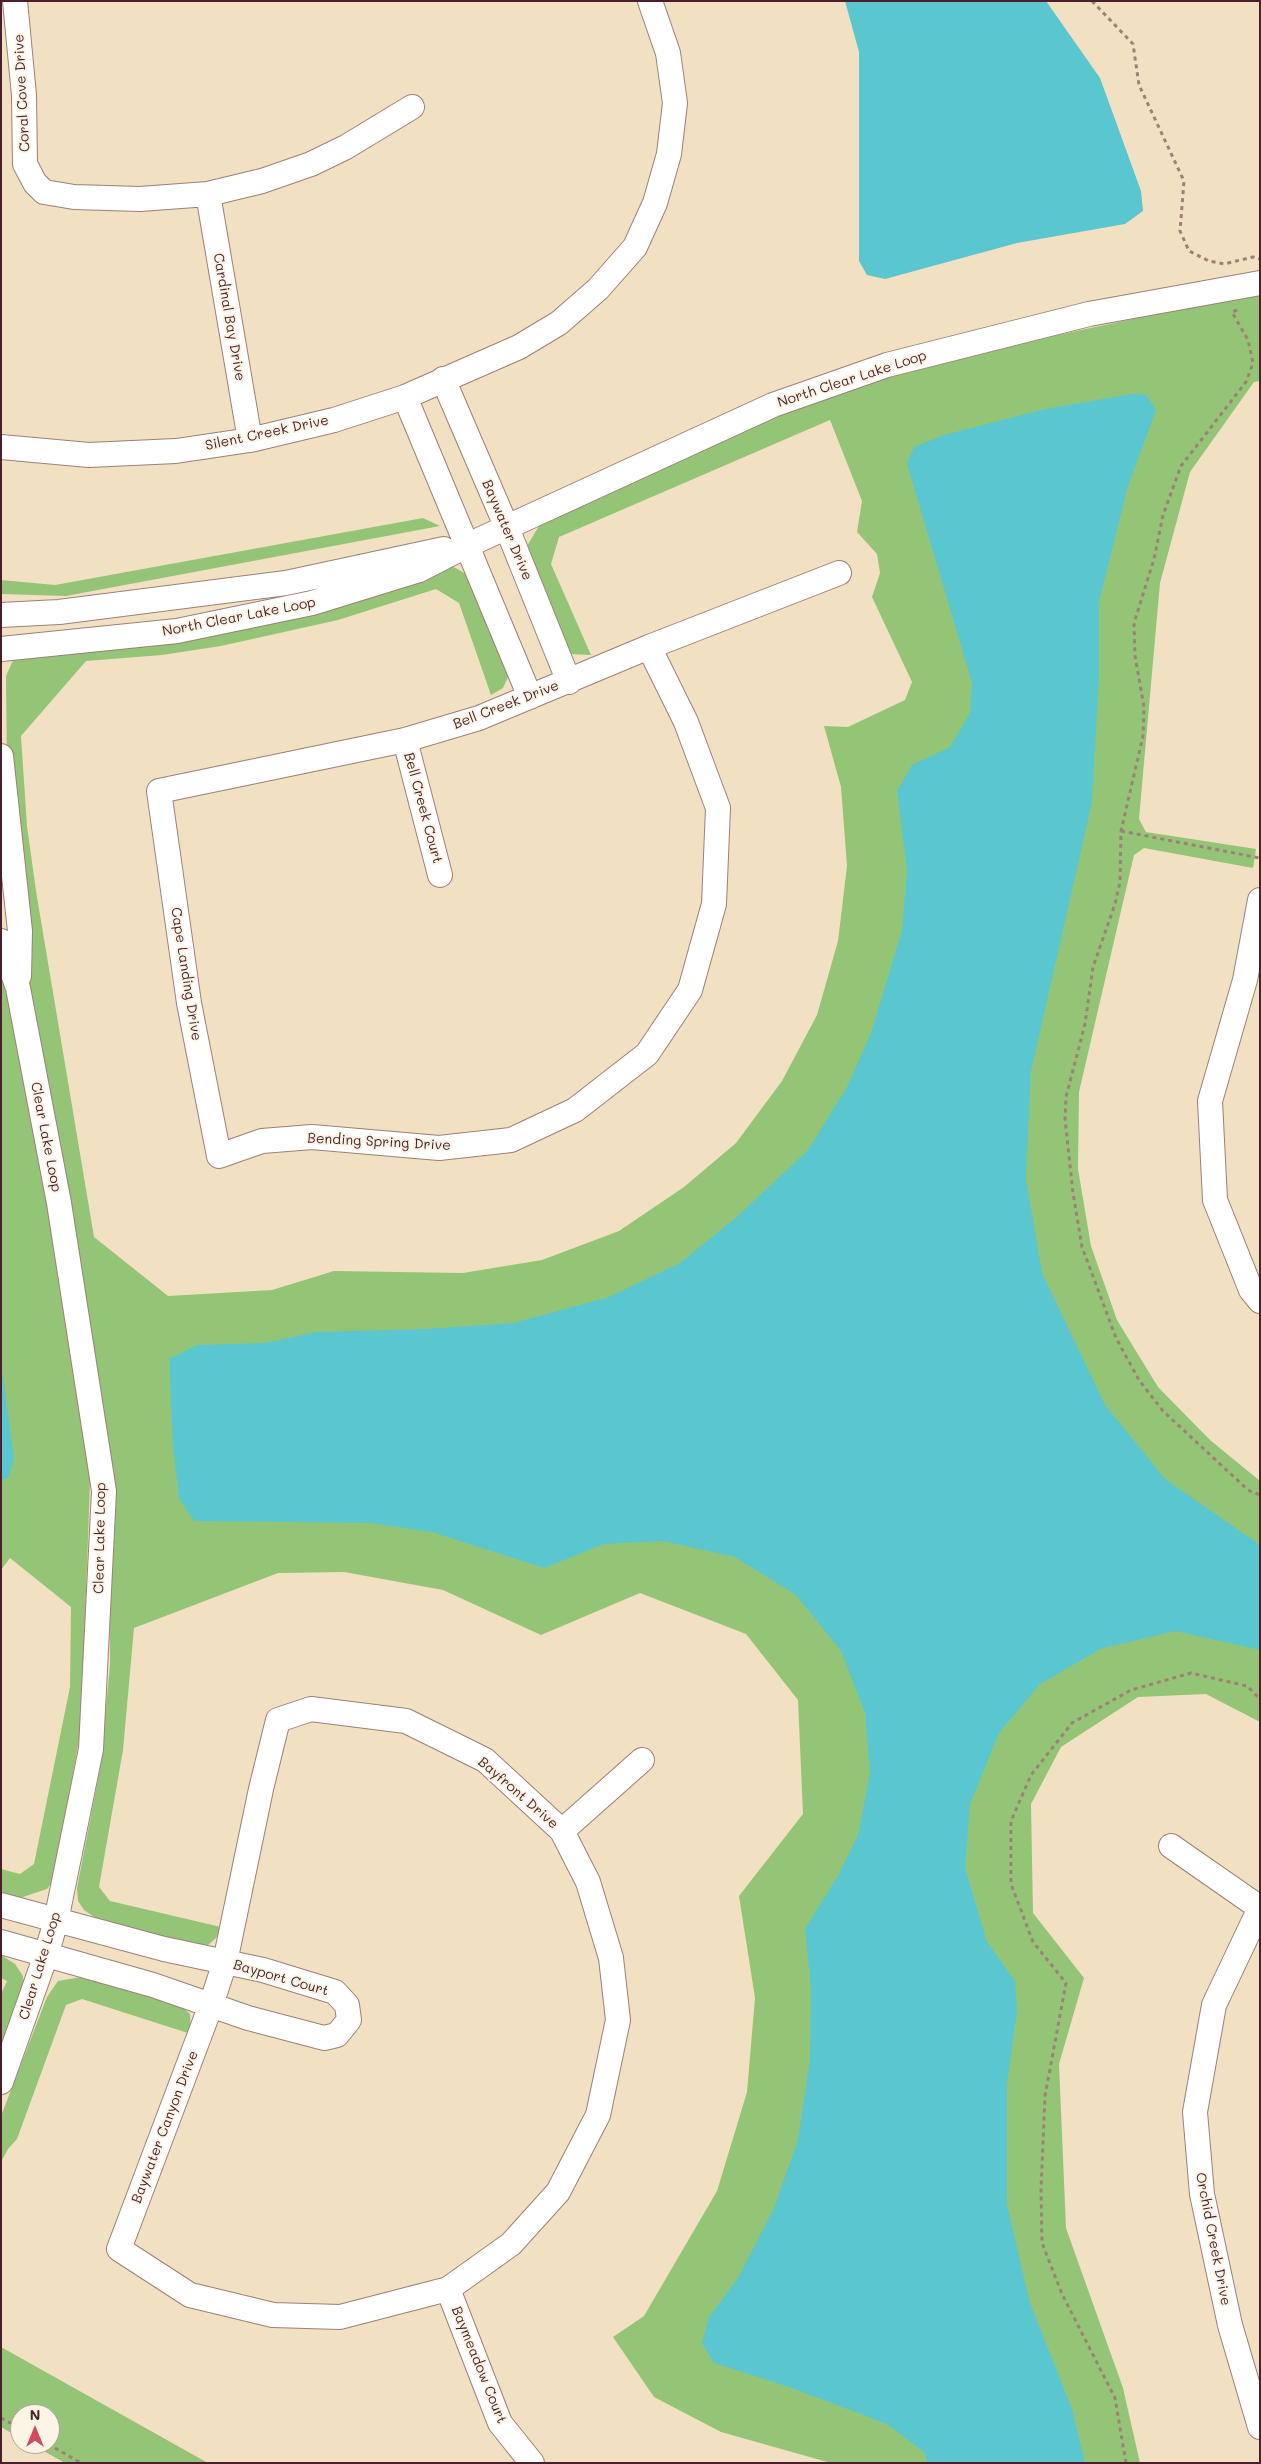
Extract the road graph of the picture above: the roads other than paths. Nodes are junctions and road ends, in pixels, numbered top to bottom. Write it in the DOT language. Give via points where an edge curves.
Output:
graph roads {
  1 [pos="16,1"];
  2 [pos="650,1"];
  3 [pos="412,107"];
  4 [pos="208,194"];
  5 [pos="1260,283"];
  6 [pos="443,380"];
  7 [pos="406,397"];
  8 [pos="250,440"];
  9 [pos="1,447"];
  10 [pos="507,528"];
  11 [pos="468,545"];
  12 [pos="839,573"];
  13 [pos="1,615"];
  14 [pos="649,646"];
  15 [pos="1,649"];
  16 [pos="568,682"];
  17 [pos="530,697"];
  18 [pos="405,740"];
  19 [pos="1,756"];
  20 [pos="159,791"];
  21 [pos="440,875"];
  22 [pos="1260,900"];
  23 [pos="1,941"];
  24 [pos="18,988"];
  25 [pos="219,1156"];
  26 [pos="1260,1301"];
  27 [pos="642,1760"];
  28 [pos="562,1832"];
  29 [pos="1170,1846"];
  30 [pos="1,1905"];
  31 [pos="1260,1908"];
  32 [pos="56,1921"];
  33 [pos="1,1942"];
  34 [pos="138,1942"];
  35 [pos="46,1955"];
  36 [pos="225,1962"];
  37 [pos="127,1977"];
  38 [pos="211,2005"];
  39 [pos="1,2082"];
  40 [pos="448,2289"];
  41 [pos="1260,2427"];
  42 [pos="532,2463"];
  1 -- 4 [label="street, Coral Cove Drive" via="24,95 25,164 35,183 44,192 74,197 140,199"];
  2 -- 6 [label="street, Silent Creek Drive" via="668,53 674,103 669,154 655,203 634,247 598,288 560,323 519,347"];
  3 -- 4 [label="street" via="311,164 262,181"];
  4 -- 8 [label="street, Cardinal Bay Drive"];
  5 -- 10 [label="street, North Clear Lake Loop" via="1089,314 887,365 772,405"];
  6 -- 7 [label="street, Silent Creek Drive"];
  6 -- 10 [label="street, Baywater Drive"];
  7 -- 8 [label="street, Silent Creek Drive" via="334,420"];
  7 -- 11 [label="street"];
  8 -- 9 [label="street, Silent Creek Drive" via="176,451 89,455"];
  10 -- 11 [label="street, North Clear Lake Loop"];
  10 -- 16 [label="street, Baywater Drive"];
  11 -- 13 [label="street, North Clear Lake Loop" via="277,584 59,612"];
  11 -- 15 [label="street, North Clear Lake Loop" via="419,570 312,603 177,631"];
  11 -- 17 [label="street"];
  12 -- 14 [label="street, Bell Creek Drive"];
  14 -- 16 [label="street, Bell Creek Drive"];
  14 -- 25 [label="street, Bending Spring Drive" via="686,722 718,808 714,904 690,990 647,1054 576,1110 511,1140 439,1148 312,1137 262,1141"];
  16 -- 17 [label="street, Bell Creek Drive"];
  17 -- 18 [label="street, Bell Creek Drive" via="479,718"];
  18 -- 20 [label="street, Bell Creek Drive"];
  18 -- 21 [label="street, Bell Creek Court"];
  19 -- 24 [label="street, Clear Lake Loop" via="20,931"];
  20 -- 25 [label="street, Cape Landing Drive" via="189,1003"];
  22 -- 26 [label="street" via="1244,980 1210,1101 1215,1200 1251,1290"];
  23 -- 24 [label="street, Clear Lake Loop"];
  24 -- 32 [label="street, Clear Lake Loop" via="59,1204 104,1491 91,1749"];
  27 -- 28 [label="street"];
  28 -- 36 [label="street, Bayfront Drive" via="485,1760 406,1721 311,1709 278,1720 260,1789"];
  28 -- 40 [label="street, Bayfront Drive" via="588,1882 611,1958 618,2020 598,2115 558,2192 511,2244"];
  29 -- 31 [label="street"];
  30 -- 32 [label="street, Bayport Court"];
  31 -- 41 [label="street, Orchid Creek Drive" via="1214,2005 1195,2112 1202,2194 1230,2325"];
  32 -- 34 [label="street, Bayport Court"];
  32 -- 35 [label="street, Clear Lake Loop"];
  33 -- 35 [label="street, Bayport Court"];
  34 -- 36 [label="street, Bayport Court"];
  34 -- 37 [label="street"];
  35 -- 37 [label="street, Bayport Court"];
  35 -- 39 [label="street, Clear Lake Loop"];
  36 -- 38 [label="street, Bayfront Drive"];
  36 -- 38 [label="street, Bayport Court" via="335,1992 348,2005 349,2020 337,2035 324,2038"];
  37 -- 38 [label="street, Bayport Court"];
  38 -- 40 [label="street, Baywater Canyon Drive" via="119,2250 190,2295 273,2314 340,2317"];
  40 -- 42 [label="street, Baymeadow Court" via="500,2423"];
}
